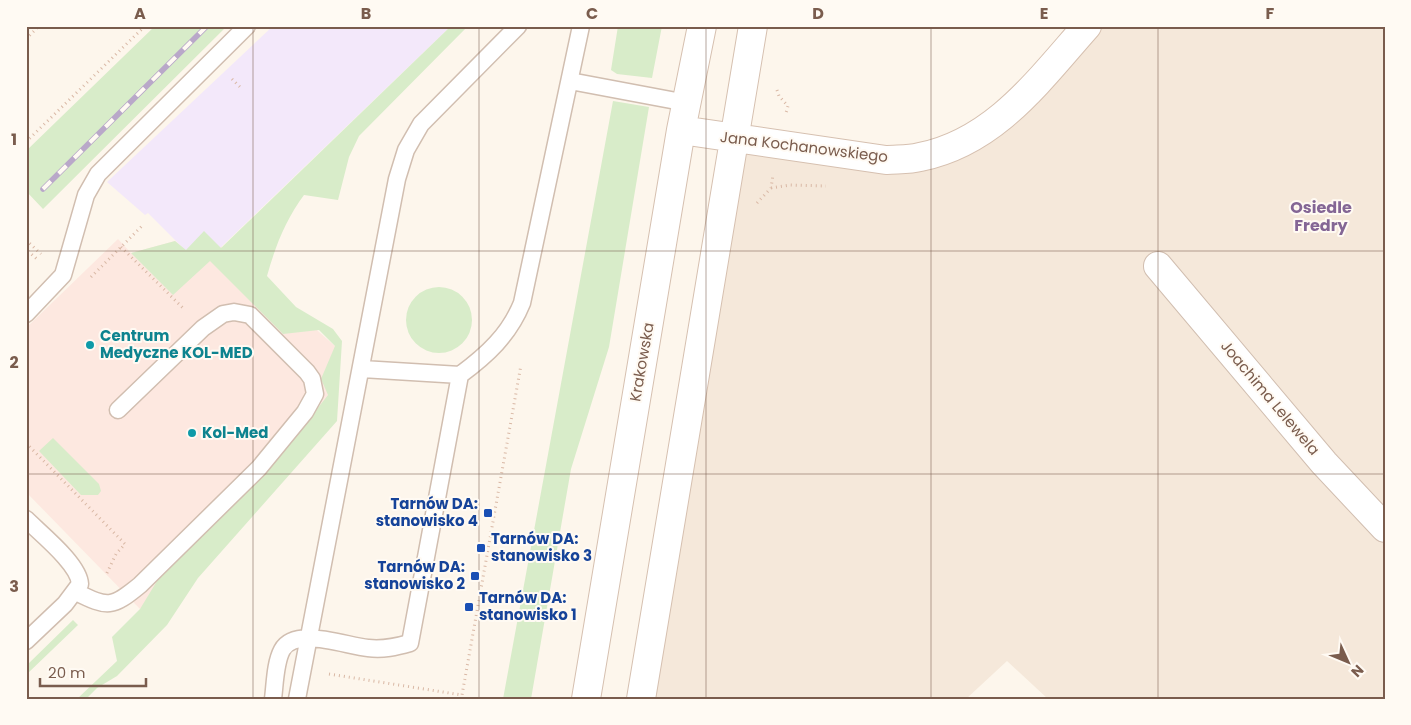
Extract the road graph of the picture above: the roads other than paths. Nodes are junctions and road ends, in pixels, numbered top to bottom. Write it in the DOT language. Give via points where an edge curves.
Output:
graph roads {
  1 [pos="247,26"];
  2 [pos="518,26"];
  3 [pos="581,26"];
  4 [pos="702,26"];
  5 [pos="753,26"];
  6 [pos="1087,26"];
  7 [pos="570,81"];
  8 [pos="687,103"];
  9 [pos="681,130"];
  10 [pos="734,139"];
  11 [pos="1158,266"];
  12 [pos="26,314"];
  13 [pos="362,369"];
  14 [pos="460,375"];
  15 [pos="118,410"];
  16 [pos="26,519"];
  17 [pos="1385,528"];
  18 [pos="76,592"];
  19 [pos="308,638"];
  20 [pos="26,641"];
  21 [pos="273,699"];
  22 [pos="297,699"];
  23 [pos="586,699"];
  24 [pos="641,699"];
  1 -- 12 [label="lane" via="98,174 86,195 63,275"];
  2 -- 13 [label="lane" via="430,114 406,150 397,179"];
  3 -- 7 [label="lane"];
  4 -- 8 [label="street, Krakowska"];
  5 -- 10 [label="street"];
  6 -- 10 [label="street, Jana Kochanowskiego" via="1021,100 977,136 951,148 919,158 886,160"];
  7 -- 8 [label="lane"];
  7 -- 14 [label="lane" via="522,303 515,320 493,349"];
  8 -- 9 [label="street, Krakowska"];
  9 -- 10 [label="street, Jana Kochanowskiego"];
  9 -- 23 [label="street, Krakowska"];
  10 -- 24 [label="street"];
  11 -- 17 [label="street, Joachima Lelewela" via="1324,463"];
  13 -- 14 [label="lane"];
  13 -- 19 [label="lane"];
  14 -- 19 [label="lane" via="410,643 391,649 370,648"];
  15 -- 18 [label="lane" via="203,328 223,314 234,312 250,315 312,379 315,394 259,468 128,595 110,604 102,604"];
  16 -- 18 [label="lane" via="75,570 80,584"];
  18 -- 20 [label="lane"];
  19 -- 21 [label="lane" via="297,638 283,648"];
  19 -- 22 [label="lane"];
}
